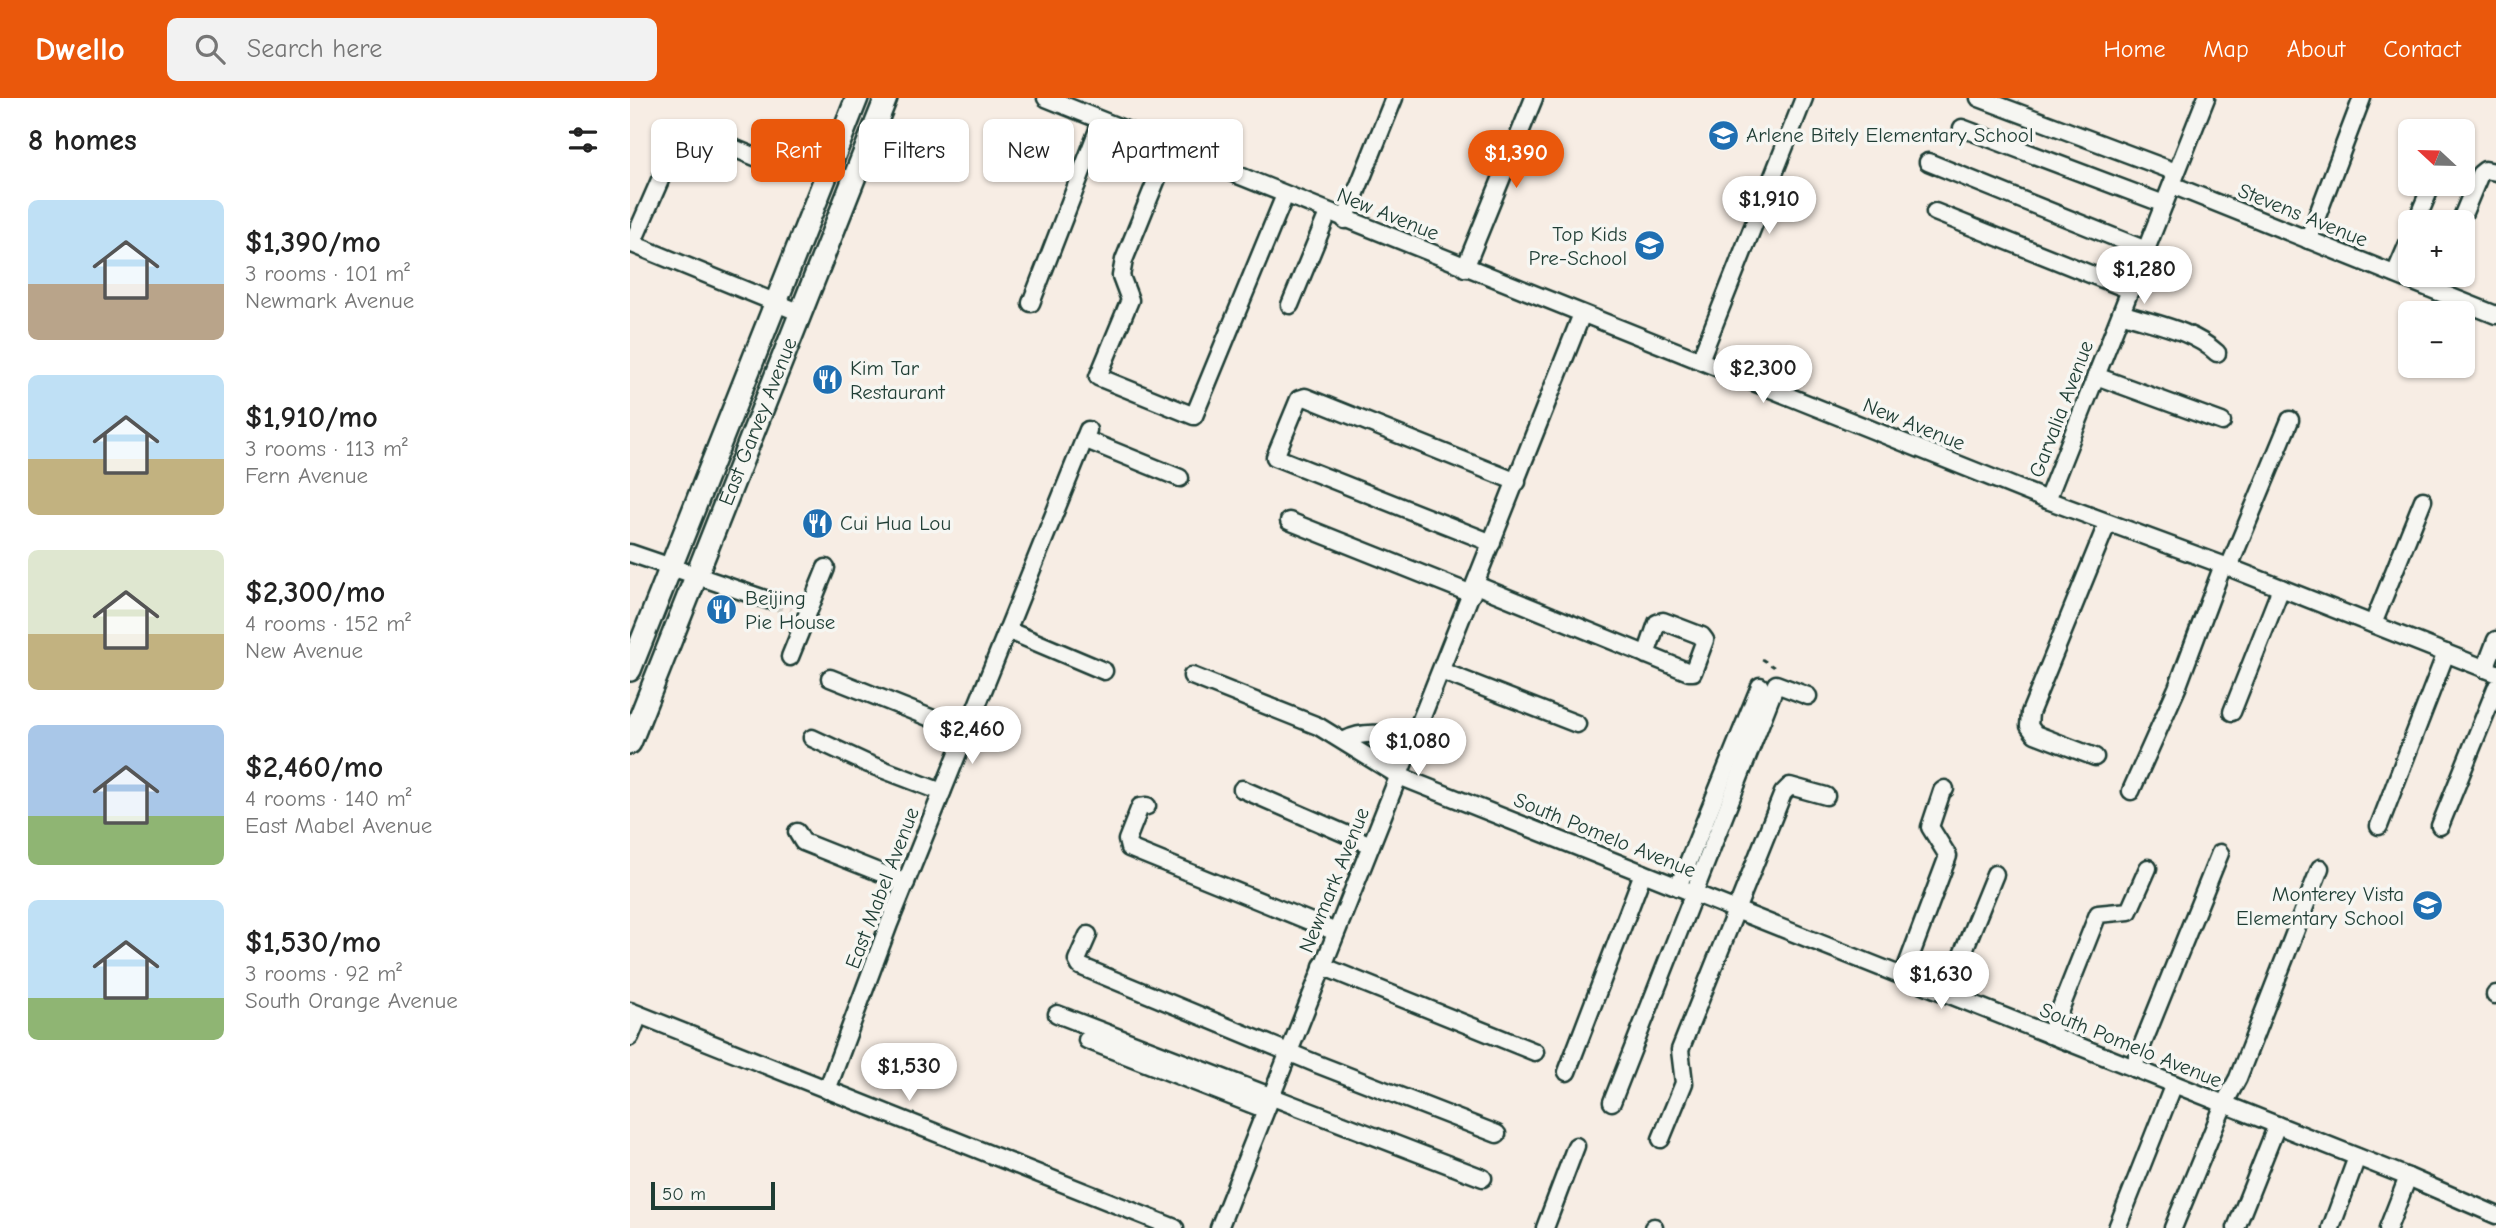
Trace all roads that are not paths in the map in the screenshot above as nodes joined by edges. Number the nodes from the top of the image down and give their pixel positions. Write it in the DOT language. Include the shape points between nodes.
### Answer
graph roads {
  1 [pos="857,98"];
  2 [pos="886,98"];
  3 [pos="1046,98"];
  4 [pos="1394,98"];
  5 [pos="1534,98"];
  6 [pos="1804,98"];
  7 [pos="1979,98"];
  8 [pos="2206,98"];
  9 [pos="2362,98"];
  10 [pos="2002,101"];
  11 [pos="1094,119"];
  12 [pos="1962,128"];
  13 [pos="751,155"];
  14 [pos="1088,156"];
  15 [pos="1928,162"];
  16 [pos="2496,172"];
  17 [pos="1243,178"];
  18 [pos="2174,178"];
  19 [pos="1156,182"];
  20 [pos="1285,195"];
  21 [pos="2164,204"];
  22 [pos="2465,210"];
  23 [pos="1935,212"];
  24 [pos="1328,213"];
  25 [pos="1345,220"];
  26 [pos="2308,240"];
  27 [pos="631,243"];
  28 [pos="2146,250"];
  29 [pos="2398,267"];
  30 [pos="1465,268"];
  31 [pos="2395,274"];
  32 [pos="2398,275"];
  33 [pos="2444,287"];
  34 [pos="2130,290"];
  35 [pos="777,303"];
  36 [pos="1031,303"];
  37 [pos="1290,305"];
  38 [pos="801,313"];
  39 [pos="2121,313"];
  40 [pos="1582,314"];
  41 [pos="2496,315"];
  42 [pos="2217,353"];
  43 [pos="1700,360"];
  44 [pos="2096,376"];
  45 [pos="2290,421"];
  46 [pos="2222,422"];
  47 [pos="1180,478"];
  48 [pos="1517,482"];
  49 [pos="2048,500"];
  50 [pos="2423,500"];
  51 [pos="1289,522"];
  52 [pos="2107,524"];
  53 [pos="1492,543"];
  54 [pos="630,553"];
  55 [pos="671,566"];
  56 [pos="2226,566"];
  57 [pos="826,568"];
  58 [pos="696,577"];
  59 [pos="2281,588"];
  60 [pos="1474,589"];
  61 [pos="768,600"];
  62 [pos="2373,624"];
  63 [pos="1007,630"];
  64 [pos="2496,640"];
  65 [pos="2446,653"];
  66 [pos="1646,655"];
  67 [pos="790,657"];
  68 [pos="630,670"];
  69 [pos="1104,671"];
  70 [pos="1441,671"];
  71 [pos="2490,671"];
  72 [pos="1192,676"];
  73 [pos="830,678"];
  74 [pos="1760,686"];
  75 [pos="2496,688"];
  76 [pos="1808,696"];
  77 [pos="2232,712"];
  78 [pos="1577,724"];
  79 [pos="966,732"];
  80 [pos="812,738"];
  81 [pos="1414,739"];
  82 [pos="1345,740"];
  83 [pos="630,743"];
  84 [pos="2095,757"];
  85 [pos="1399,776"];
  86 [pos="1242,789"];
  87 [pos="1945,789"];
  88 [pos="2131,791"];
  89 [pos="942,792"];
  90 [pos="1826,796"];
  91 [pos="1147,806"];
  92 [pos="2379,826"];
  93 [pos="2440,826"];
  94 [pos="797,832"];
  95 [pos="1371,845"];
  96 [pos="2220,853"];
  97 [pos="2148,868"];
  98 [pos="2320,868"];
  99 [pos="1643,873"];
  100 [pos="1994,874"];
  101 [pos="906,883"];
  102 [pos="1678,887"];
  103 [pos="1694,893"];
  104 [pos="1738,911"];
  105 [pos="1336,932"];
  106 [pos="1088,935"];
  107 [pos="1322,966"];
  108 [pos="1903,976"];
  109 [pos="1946,993"];
  110 [pos="634,1013"];
  111 [pos="1057,1014"];
  112 [pos="2050,1035"];
  113 [pos="630,1037"];
  114 [pos="1087,1040"];
  115 [pos="1288,1050"];
  116 [pos="1535,1052"];
  117 [pos="2133,1068"];
  118 [pos="1567,1072"];
  119 [pos="2174,1084"];
  120 [pos="827,1090"];
  121 [pos="1612,1102"];
  122 [pos="1267,1103"];
  123 [pos="2224,1104"];
  124 [pos="2277,1125"];
  125 [pos="1497,1134"];
  126 [pos="1661,1139"];
  127 [pos="1576,1146"];
  128 [pos="2357,1157"];
  129 [pos="2408,1177"];
  130 [pos="1482,1178"];
  131 [pos="2496,1215"];
  132 [pos="1175,1228"];
  133 [pos="1219,1228"];
  134 [pos="1545,1228"];
  135 [pos="2117,1228"];
  136 [pos="2173,1228"];
  137 [pos="2236,1228"];
  138 [pos="2331,1228"];
  139 [pos="2388,1228"];
  1 -- 35 [label="main road, East Garvey Avenue"];
  2 -- 38 [label="main road, East Garvey Avenue"];
  3 -- 11 [label="street, New Avenue"];
  4 -- 25 [label="street"];
  5 -- 30 [label="street"];
  6 -- 43 [label="street"];
  7 -- 10 [label="street, Stevens Avenue"];
  8 -- 18 [label="street, Garvalia Avenue"];
  9 -- 26 [label="street"];
  10 -- 18 [label="street, Stevens Avenue"];
  12 -- 21 [label="street"];
  13 -- 27 [label="street" via="687,129 681,132"];
  14 -- 36 [label="street"];
  15 -- 28 [label="street"];
  16 -- 22 [label="street" via="2480,174"];
  17 -- 20 [label="street, New Avenue"];
  18 -- 21 [label="street, Garvalia Avenue"];
  18 -- 26 [label="street, Stevens Avenue"];
  19 -- 20 [label="street" via="1124,260 1121,276 1130,300 1098,376 1194,416"];
  20 -- 24 [label="street, New Avenue"];
  21 -- 28 [label="street, Garvalia Avenue"];
  23 -- 34 [label="street"];
  24 -- 25 [label="street, New Avenue"];
  24 -- 37 [label="street"];
  25 -- 30 [label="street, New Avenue"];
  26 -- 31 [label="street, Stevens Avenue"];
  27 -- 35 [label="street"];
  28 -- 34 [label="street, Garvalia Avenue"];
  29 -- 31 [label="street"];
  30 -- 40 [label="street, New Avenue"];
  31 -- 32 [label="street, Stevens Avenue"];
  33 -- 41 [label="street, Stevens Avenue"];
  34 -- 39 [label="street, Garvalia Avenue"];
  35 -- 38 [label="street"];
  35 -- 55 [label="main road, East Garvey Avenue"];
  38 -- 58 [label="main road, East Garvey Avenue"];
  39 -- 42 [label="street" via="2201,340"];
  39 -- 44 [label="street, Garvalia Avenue"];
  40 -- 43 [label="street, New Avenue"];
  40 -- 48 [label="street, Newmark Avenue"];
  43 -- 49 [label="street, New Avenue"];
  44 -- 46 [label="street"];
  44 -- 49 [label="street, Garvalia Avenue"];
  45 -- 56 [label="street"];
  47 -- 63 [label="street, East Mabel Avenue" via="1086,435"];
  48 -- 53 [label="street, Newmark Avenue"];
  48 -- 53 [label="street" via="1305,397 1299,399 1275,457"];
  49 -- 52 [label="street, New Avenue"];
  50 -- 62 [label="street"];
  51 -- 60 [label="street"];
  52 -- 56 [label="street, New Avenue"];
  52 -- 84 [label="street" via="2029,713 2029,726 2035,734"];
  53 -- 60 [label="street, Newmark Avenue"];
  54 -- 55 [label="street"];
  55 -- 58 [label="street"];
  55 -- 68 [label="main road, East Garvey Avenue"];
  56 -- 59 [label="street, New Avenue"];
  56 -- 88 [label="street"];
  57 -- 67 [label="street" via="799,611"];
  58 -- 61 [label="street"];
  58 -- 83 [label="main road, East Garvey Avenue"];
  59 -- 62 [label="street, New Avenue"];
  59 -- 77 [label="street"];
  60 -- 66 [label="street"];
  60 -- 70 [label="street, Newmark Avenue"];
  62 -- 65 [label="street, New Avenue"];
  63 -- 69 [label="street"];
  63 -- 79 [label="street, East Mabel Avenue"];
  64 -- 71 [label="street"];
  65 -- 71 [label="street, New Avenue"];
  65 -- 92 [label="street"];
  70 -- 78 [label="street"];
  70 -- 81 [label="street, Newmark Avenue"];
  72 -- 82 [label="street, South Pomelo Avenue"];
  73 -- 79 [label="street"];
  74 -- 102 [label="street"];
  75 -- 93 [label="street"];
  76 -- 103 [label="street" via="1776,684"];
  79 -- 89 [label="street, East Mabel Avenue"];
  80 -- 89 [label="street"];
  81 -- 82 [label="street" via="1371,733"];
  81 -- 85 [label="street, Newmark Avenue"];
  82 -- 85 [label="street, South Pomelo Avenue"];
  85 -- 95 [label="street, Newmark Avenue"];
  85 -- 99 [label="street, South Pomelo Avenue"];
  86 -- 95 [label="street"];
  87 -- 108 [label="street" via="1930,827 1948,856"];
  89 -- 101 [label="street, East Mabel Avenue"];
  90 -- 104 [label="street" via="1787,786"];
  91 -- 105 [label="street" via="1140,807 1127,840 1129,848"];
  94 -- 101 [label="street" via="803,842"];
  95 -- 105 [label="street, Newmark Avenue"];
  96 -- 117 [label="street"];
  97 -- 112 [label="street" via="2129,911 2098,914"];
  98 -- 123 [label="street"];
  99 -- 102 [label="street, South Pomelo Avenue"];
  99 -- 118 [label="street"];
  100 -- 109 [label="street"];
  101 -- 120 [label="street, East Mabel Avenue"];
  102 -- 103 [label="street, South Pomelo Avenue"];
  103 -- 104 [label="street, South Pomelo Avenue"];
  103 -- 121 [label="street"];
  104 -- 108 [label="street, South Pomelo Avenue"];
  104 -- 126 [label="street" via="1680,1049 1684,1083"];
  105 -- 107 [label="street, Newmark Avenue"];
  106 -- 115 [label="street" via="1077,960 1080,966"];
  107 -- 115 [label="street, Newmark Avenue"];
  107 -- 116 [label="street"];
  108 -- 109 [label="street, South Pomelo Avenue"];
  109 -- 112 [label="street, South Pomelo Avenue"];
  110 -- 113 [label="street"];
  110 -- 120 [label="street"];
  111 -- 122 [label="street"];
  112 -- 117 [label="street, South Pomelo Avenue"];
  114 -- 122 [label="street"];
  115 -- 122 [label="street, Newmark Avenue"];
  115 -- 125 [label="street"];
  117 -- 119 [label="street, South Pomelo Avenue"];
  119 -- 123 [label="street, South Pomelo Avenue"];
  119 -- 135 [label="street"];
  120 -- 132 [label="street"];
  122 -- 130 [label="street"];
  122 -- 133 [label="street, Newmark Avenue"];
  123 -- 124 [label="street, South Pomelo Avenue"];
  123 -- 136 [label="street"];
  124 -- 128 [label="street, South Pomelo Avenue"];
  124 -- 137 [label="street"];
  127 -- 134 [label="street"];
  128 -- 129 [label="street, South Pomelo Avenue"];
  128 -- 138 [label="street"];
  129 -- 131 [label="street, South Pomelo Avenue"];
  129 -- 139 [label="street"];
}
